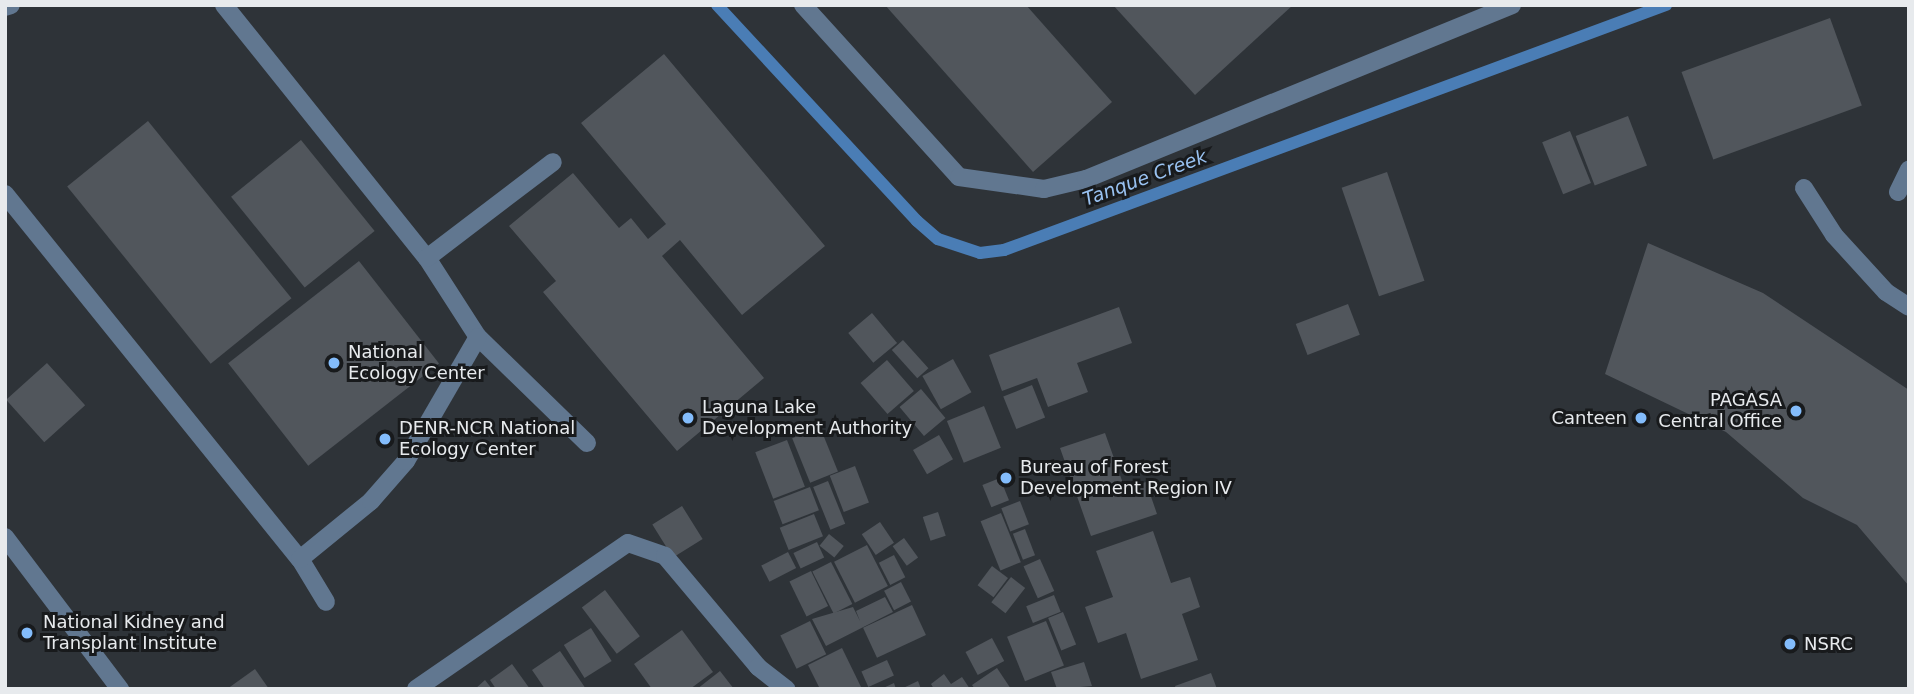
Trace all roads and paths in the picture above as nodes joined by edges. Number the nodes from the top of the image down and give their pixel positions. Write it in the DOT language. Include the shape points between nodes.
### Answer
graph roads {
  1 [pos="11,5"];
  2 [pos="223,5"];
  3 [pos="803,5"];
  4 [pos="1512,5"];
  5 [pos="5,7"];
  6 [pos="553,162"];
  7 [pos="1909,169"];
  8 [pos="1804,188"];
  9 [pos="1898,192"];
  10 [pos="5,194"];
  11 [pos="427,258"];
  12 [pos="1909,307"];
  13 [pos="478,337"];
  14 [pos="587,443"];
  15 [pos="5,537"];
  16 [pos="300,559"];
  17 [pos="326,601"];
  18 [pos="120,689"];
  19 [pos="416,689"];
  20 [pos="786,689"];
  1 -- 5 [label="lane"];
  2 -- 11 [label="lane"];
  3 -- 4 [label="lane" via="960,177 1044,189 1086,180"];
  6 -- 11 [label="lane"];
  7 -- 9 [label="lane"];
  8 -- 12 [label="lane" via="1834,235 1886,292"];
  10 -- 16 [label="lane"];
  11 -- 13 [label="lane"];
  13 -- 14 [label="lane"];
  13 -- 16 [label="lane" via="406,461 371,501"];
  15 -- 18 [label="lane"];
  16 -- 17 [label="lane"];
  19 -- 20 [label="lane" via="628,543 665,556 758,667"];
}
